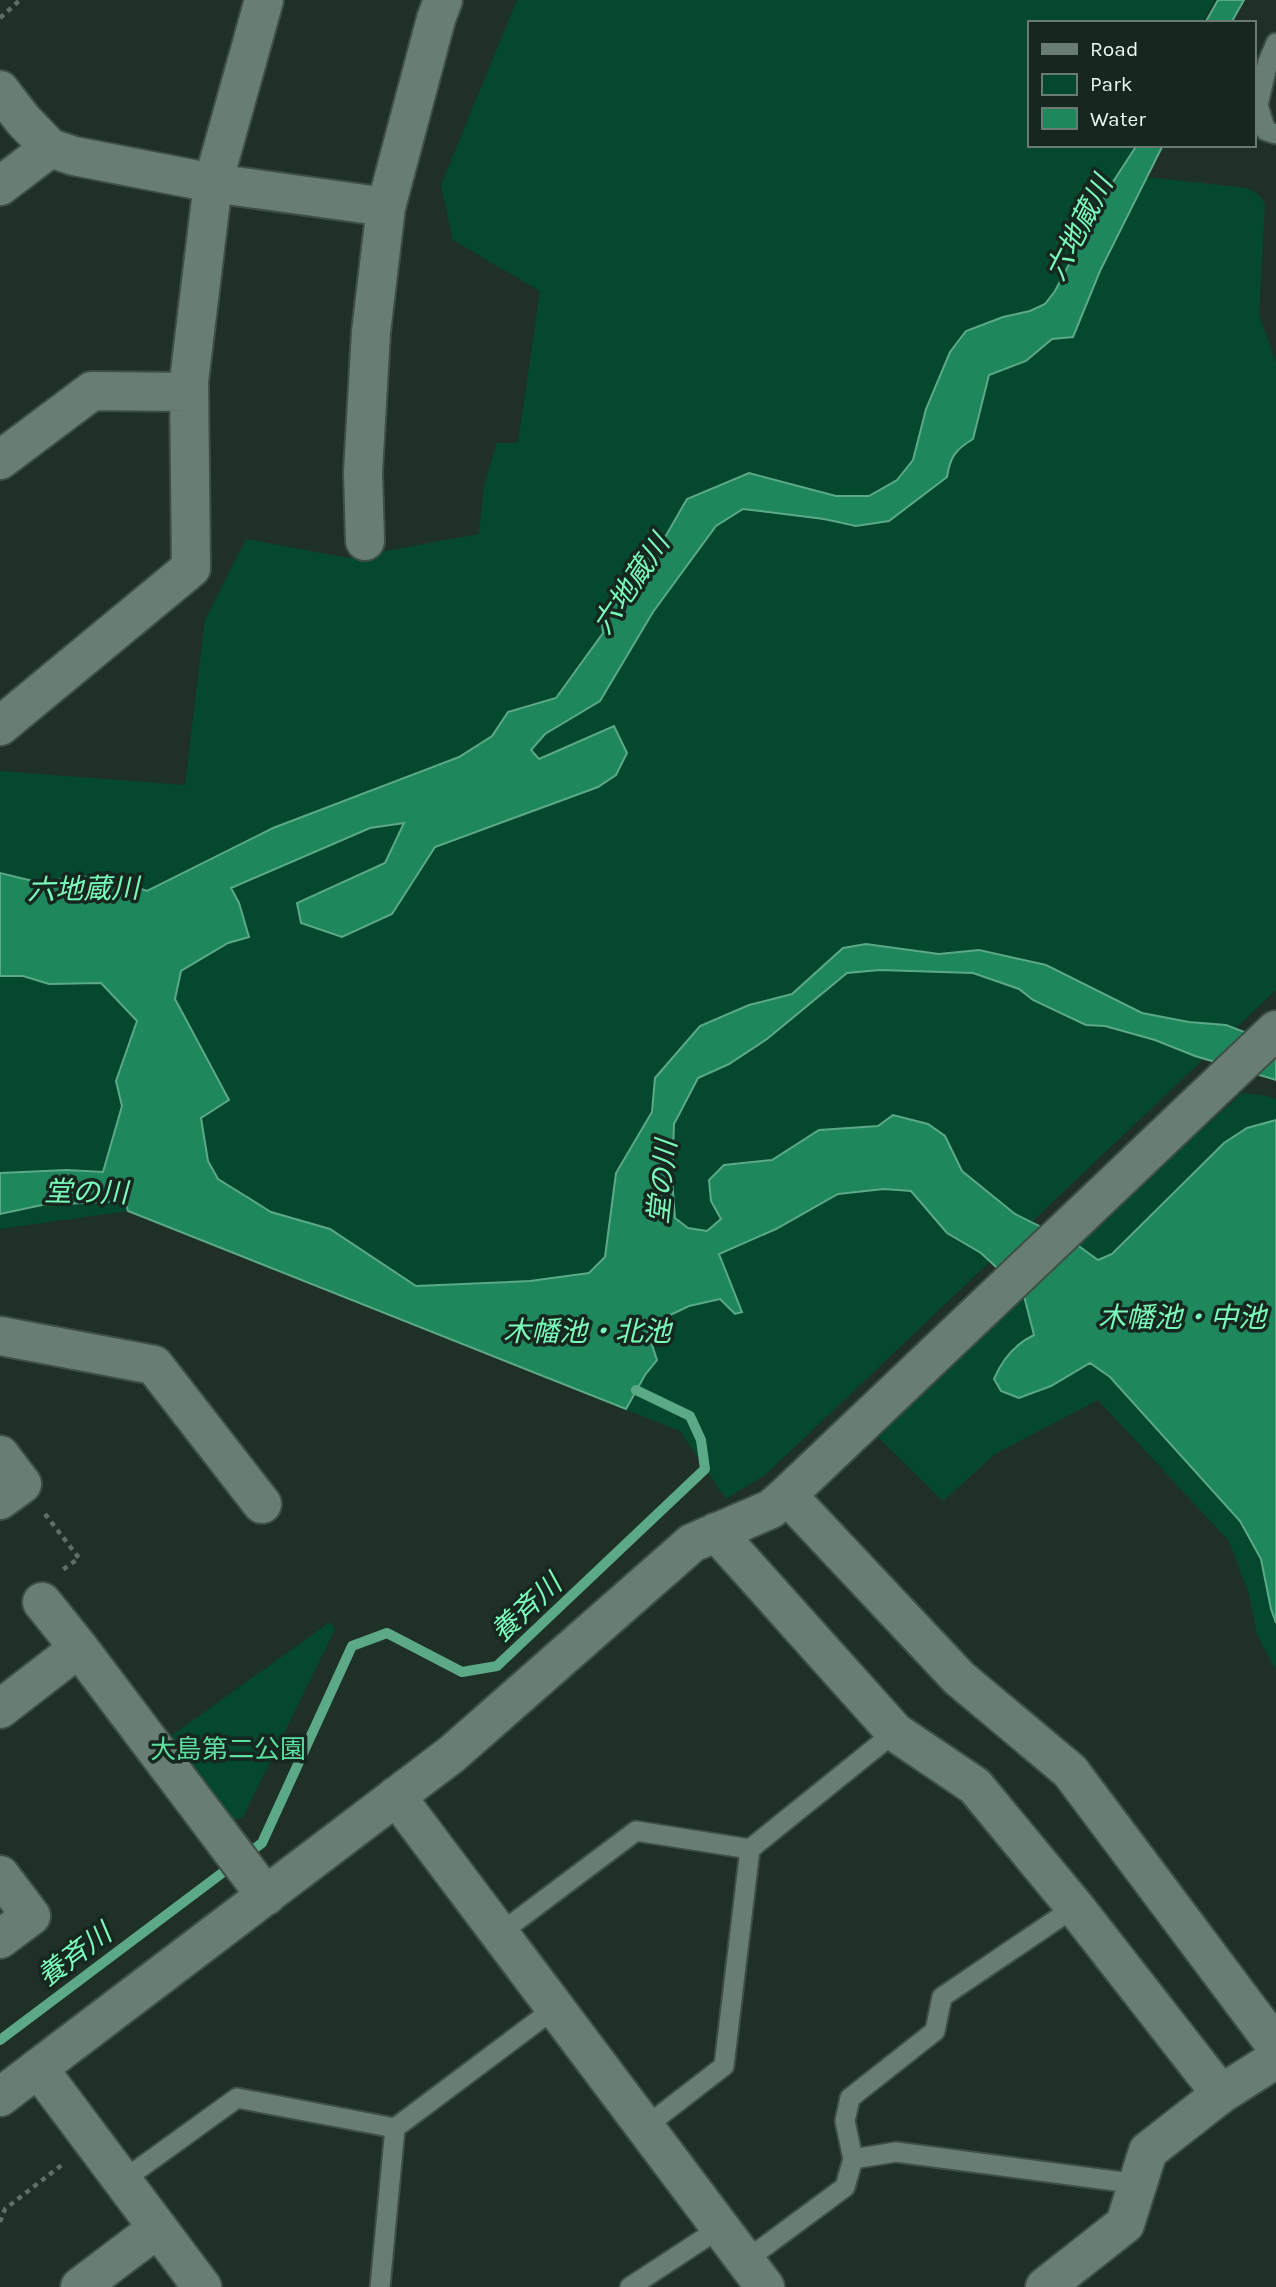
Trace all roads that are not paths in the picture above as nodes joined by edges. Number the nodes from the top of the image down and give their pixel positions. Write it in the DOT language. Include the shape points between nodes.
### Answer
graph roads {
  1 [pos="264,0"];
  2 [pos="443,0"];
  3 [pos="1276,43"];
  4 [pos="0,90"];
  5 [pos="1276,134"];
  6 [pos="50,148"];
  7 [pos="213,183"];
  8 [pos="0,186"];
  9 [pos="386,206"];
  10 [pos="189,392"];
  11 [pos="0,460"];
  12 [pos="365,541"];
  13 [pos="0,726"];
  14 [pos="1274,1032"];
  15 [pos="0,1336"];
  16 [pos="787,1495"];
  17 [pos="262,1504"];
  18 [pos="716,1532"];
  19 [pos="42,1602"];
  20 [pos="79,1648"];
  21 [pos="0,1709"];
  22 [pos="895,1732"];
  23 [pos="397,1796"];
  24 [pos="750,1849"];
  25 [pos="248,1872"];
  26 [pos="0,1875"];
  27 [pos="1075,1907"];
  28 [pos="499,1934"];
  29 [pos="0,1939"];
  30 [pos="555,2008"];
  31 [pos="1276,2046"];
  32 [pos="1276,2059"];
  33 [pos="38,2068"];
  34 [pos="1221,2094"];
  35 [pos="0,2097"];
  36 [pos="645,2127"];
  37 [pos="395,2128"];
  38 [pos="853,2159"];
  39 [pos="122,2181"];
  40 [pos="1138,2184"];
  41 [pos="158,2228"];
  42 [pos="720,2228"];
  43 [pos="755,2274"];
  44 [pos="80,2287"];
  45 [pos="202,2287"];
  46 [pos="380,2287"];
  47 [pos="629,2287"];
  48 [pos="1045,2287"];
  1 -- 7 [label="street"];
  2 -- 9 [label="street"];
  3 -- 5 [label="lane" via="1258,105 1266,131"];
  4 -- 6 [label="street"];
  6 -- 7 [label="street"];
  6 -- 8 [label="street"];
  7 -- 9 [label="street"];
  7 -- 10 [label="street"];
  9 -- 12 [label="street" via="371,332 363,472"];
  10 -- 11 [label="street" via="92,391"];
  10 -- 13 [label="street" via="191,568"];
  14 -- 16 [label="street"];
  15 -- 17 [label="street" via="154,1365"];
  16 -- 18 [label="street" via="771,1509"];
  16 -- 31 [label="street" via="959,1678 1070,1771"];
  18 -- 22 [label="street"];
  18 -- 23 [label="street" via="692,1543 452,1754"];
  19 -- 20 [label="street"];
  20 -- 21 [label="street"];
  20 -- 25 [label="street"];
  22 -- 24 [label="lane"];
  22 -- 27 [label="street" via="975,1786"];
  23 -- 25 [label="street"];
  23 -- 28 [label="street"];
  24 -- 28 [label="lane" via="636,1831"];
  24 -- 36 [label="lane" via="724,2066"];
  25 -- 33 [label="street"];
  26 -- 29 [label="street" via="31,1916"];
  27 -- 34 [label="street"];
  27 -- 38 [label="lane" via="943,1997 935,2031 850,2098 845,2122"];
  28 -- 30 [label="street"];
  30 -- 36 [label="street"];
  30 -- 37 [label="lane"];
  32 -- 34 [label="street"];
  33 -- 35 [label="street"];
  33 -- 39 [label="street"];
  34 -- 40 [label="street" via="1148,2151"];
  36 -- 42 [label="street"];
  37 -- 39 [label="lane" via="237,2098"];
  37 -- 46 [label="lane"];
  38 -- 40 [label="lane" via="896,2152"];
  38 -- 43 [label="lane" via="845,2187"];
  39 -- 41 [label="street"];
  40 -- 48 [label="street" via="1125,2224"];
  41 -- 44 [label="street"];
  41 -- 45 [label="street"];
  42 -- 43 [label="street"];
  42 -- 47 [label="lane"];
}
